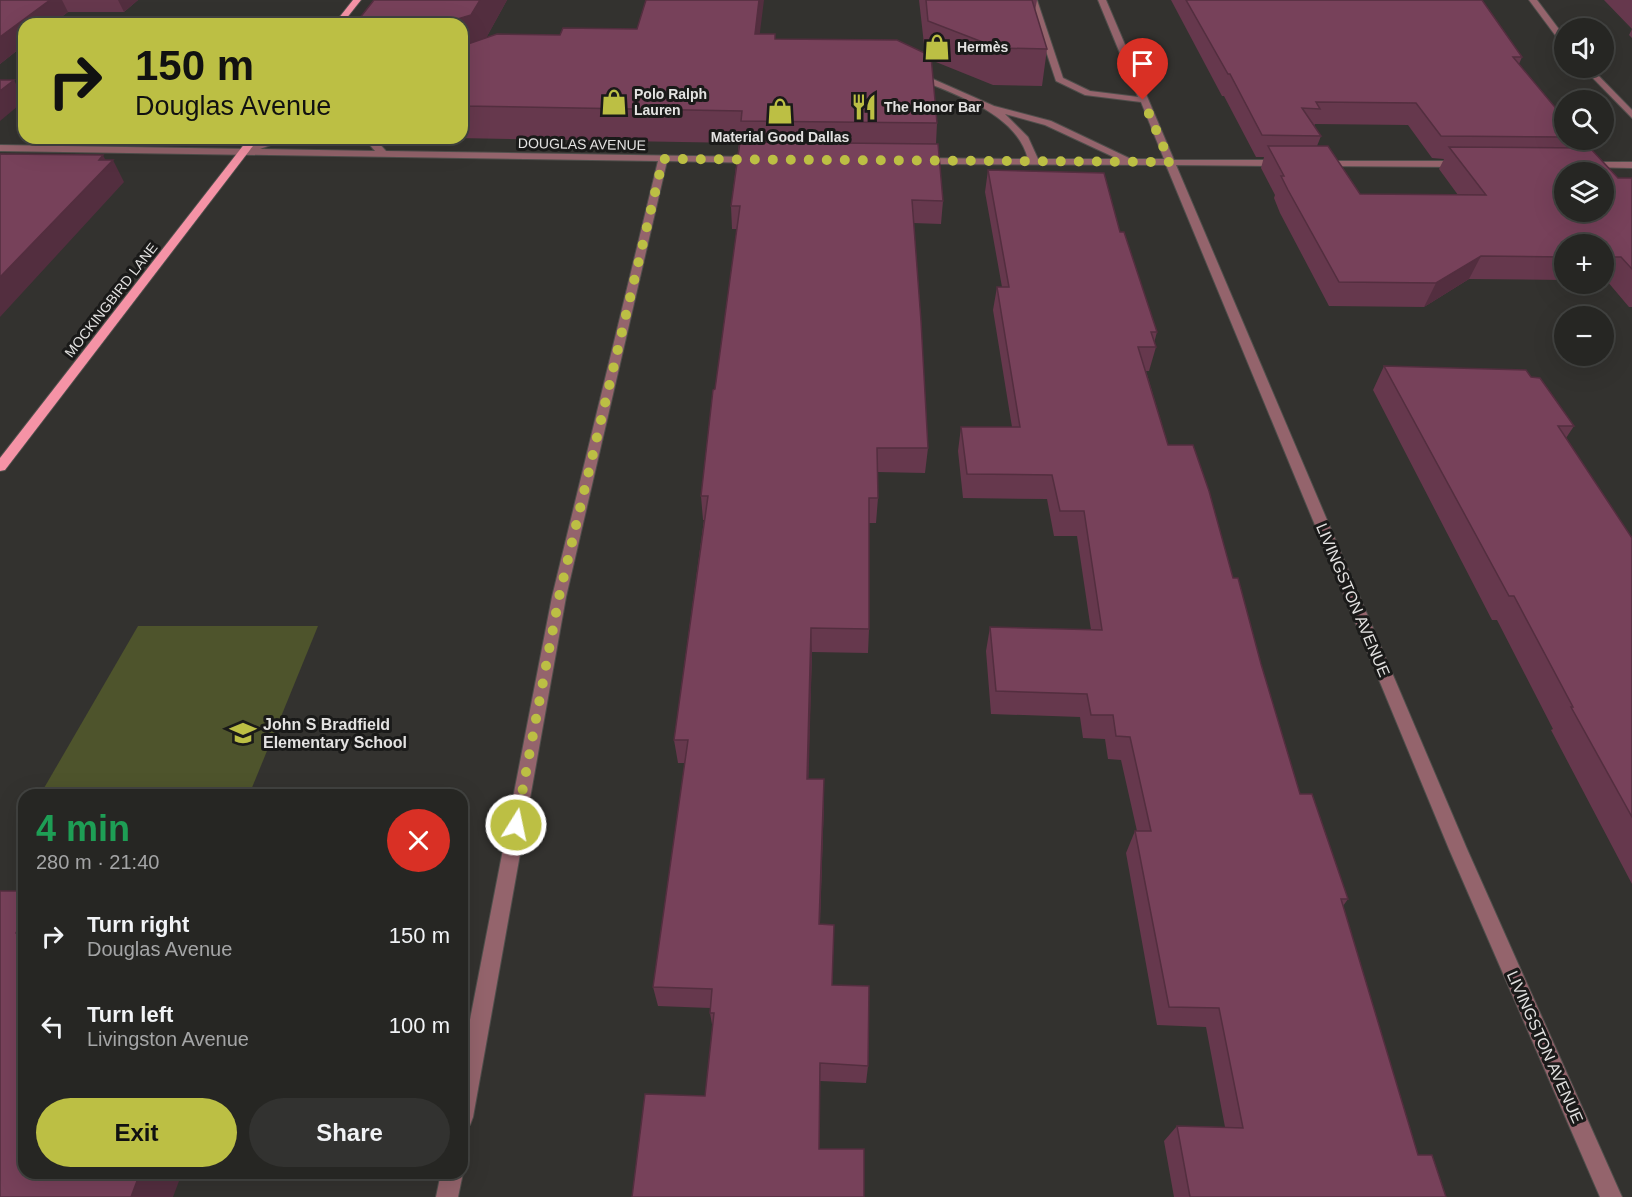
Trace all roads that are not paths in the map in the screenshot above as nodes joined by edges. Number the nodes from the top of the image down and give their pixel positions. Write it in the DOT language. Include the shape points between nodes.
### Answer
graph roads {
  1 [pos="357,0"];
  2 [pos="1033,0"];
  3 [pos="1102,0"];
  4 [pos="1533,0"];
  5 [pos="343,18"];
  6 [pos="1554,28"];
  7 [pos="909,71"];
  8 [pos="1597,78"];
  9 [pos="1143,100"];
  10 [pos="992,108"];
  11 [pos="1632,115"];
  12 [pos="49,144"];
  13 [pos="250,144"];
  14 [pos="255,144"];
  15 [pos="266,144"];
  16 [pos="374,144"];
  17 [pos="0,148"];
  18 [pos="44,149"];
  19 [pos="246,151"];
  20 [pos="384,155"];
  21 [pos="663,159"];
  22 [pos="771,160"];
  23 [pos="914,161"];
  24 [pos="1034,162"];
  25 [pos="1131,162"];
  26 [pos="1170,162"];
  27 [pos="1289,163"];
  28 [pos="1313,164"];
  29 [pos="1467,164"];
  30 [pos="1614,165"];
  31 [pos="1632,165"];
  32 [pos="0,467"];
  33 [pos="468,1085"];
  34 [pos="451,1179"];
  35 [pos="447,1197"];
  36 [pos="1611,1197"];
  1 -- 5 [label="main road"];
  2 -- 9 [label="street" via="1059,79 1086,93"];
  3 -- 9 [label="street, LIVINGSTON AVENUE"];
  4 -- 6 [label="street"];
  7 -- 10 [label="street"];
  8 -- 11 [label="street"];
  9 -- 26 [label="street, LIVINGSTON AVENUE"];
  10 -- 24 [label="street" via="1031,145"];
  10 -- 25 [label="street" via="1048,123"];
  12 -- 18 [label="street"];
  13 -- 19 [label="main road, MOCKINGBIRD LANE"];
  14 -- 19 [label="main road, MOCKINGBIRD LANE"];
  15 -- 19 [label="street"];
  16 -- 20 [label="street"];
  17 -- 18 [label="street, DOUGLAS AVENUE"];
  18 -- 19 [label="street, DOUGLAS AVENUE"];
  19 -- 20 [label="street, DOUGLAS AVENUE"];
  19 -- 32 [label="main road, MOCKINGBIRD LANE"];
  20 -- 21 [label="street, DOUGLAS AVENUE"];
  21 -- 22 [label="street, DOUGLAS AVENUE"];
  21 -- 33 [label="street" via="559,597"];
  23 -- 24 [label="street"];
  24 -- 25 [label="street"];
  25 -- 26 [label="street"];
  26 -- 27 [label="street"];
  26 -- 36 [label="street, LIVINGSTON AVENUE" via="1458,849"];
  28 -- 29 [label="street"];
  30 -- 31 [label="street"];
  34 -- 35 [label="street"];
}
